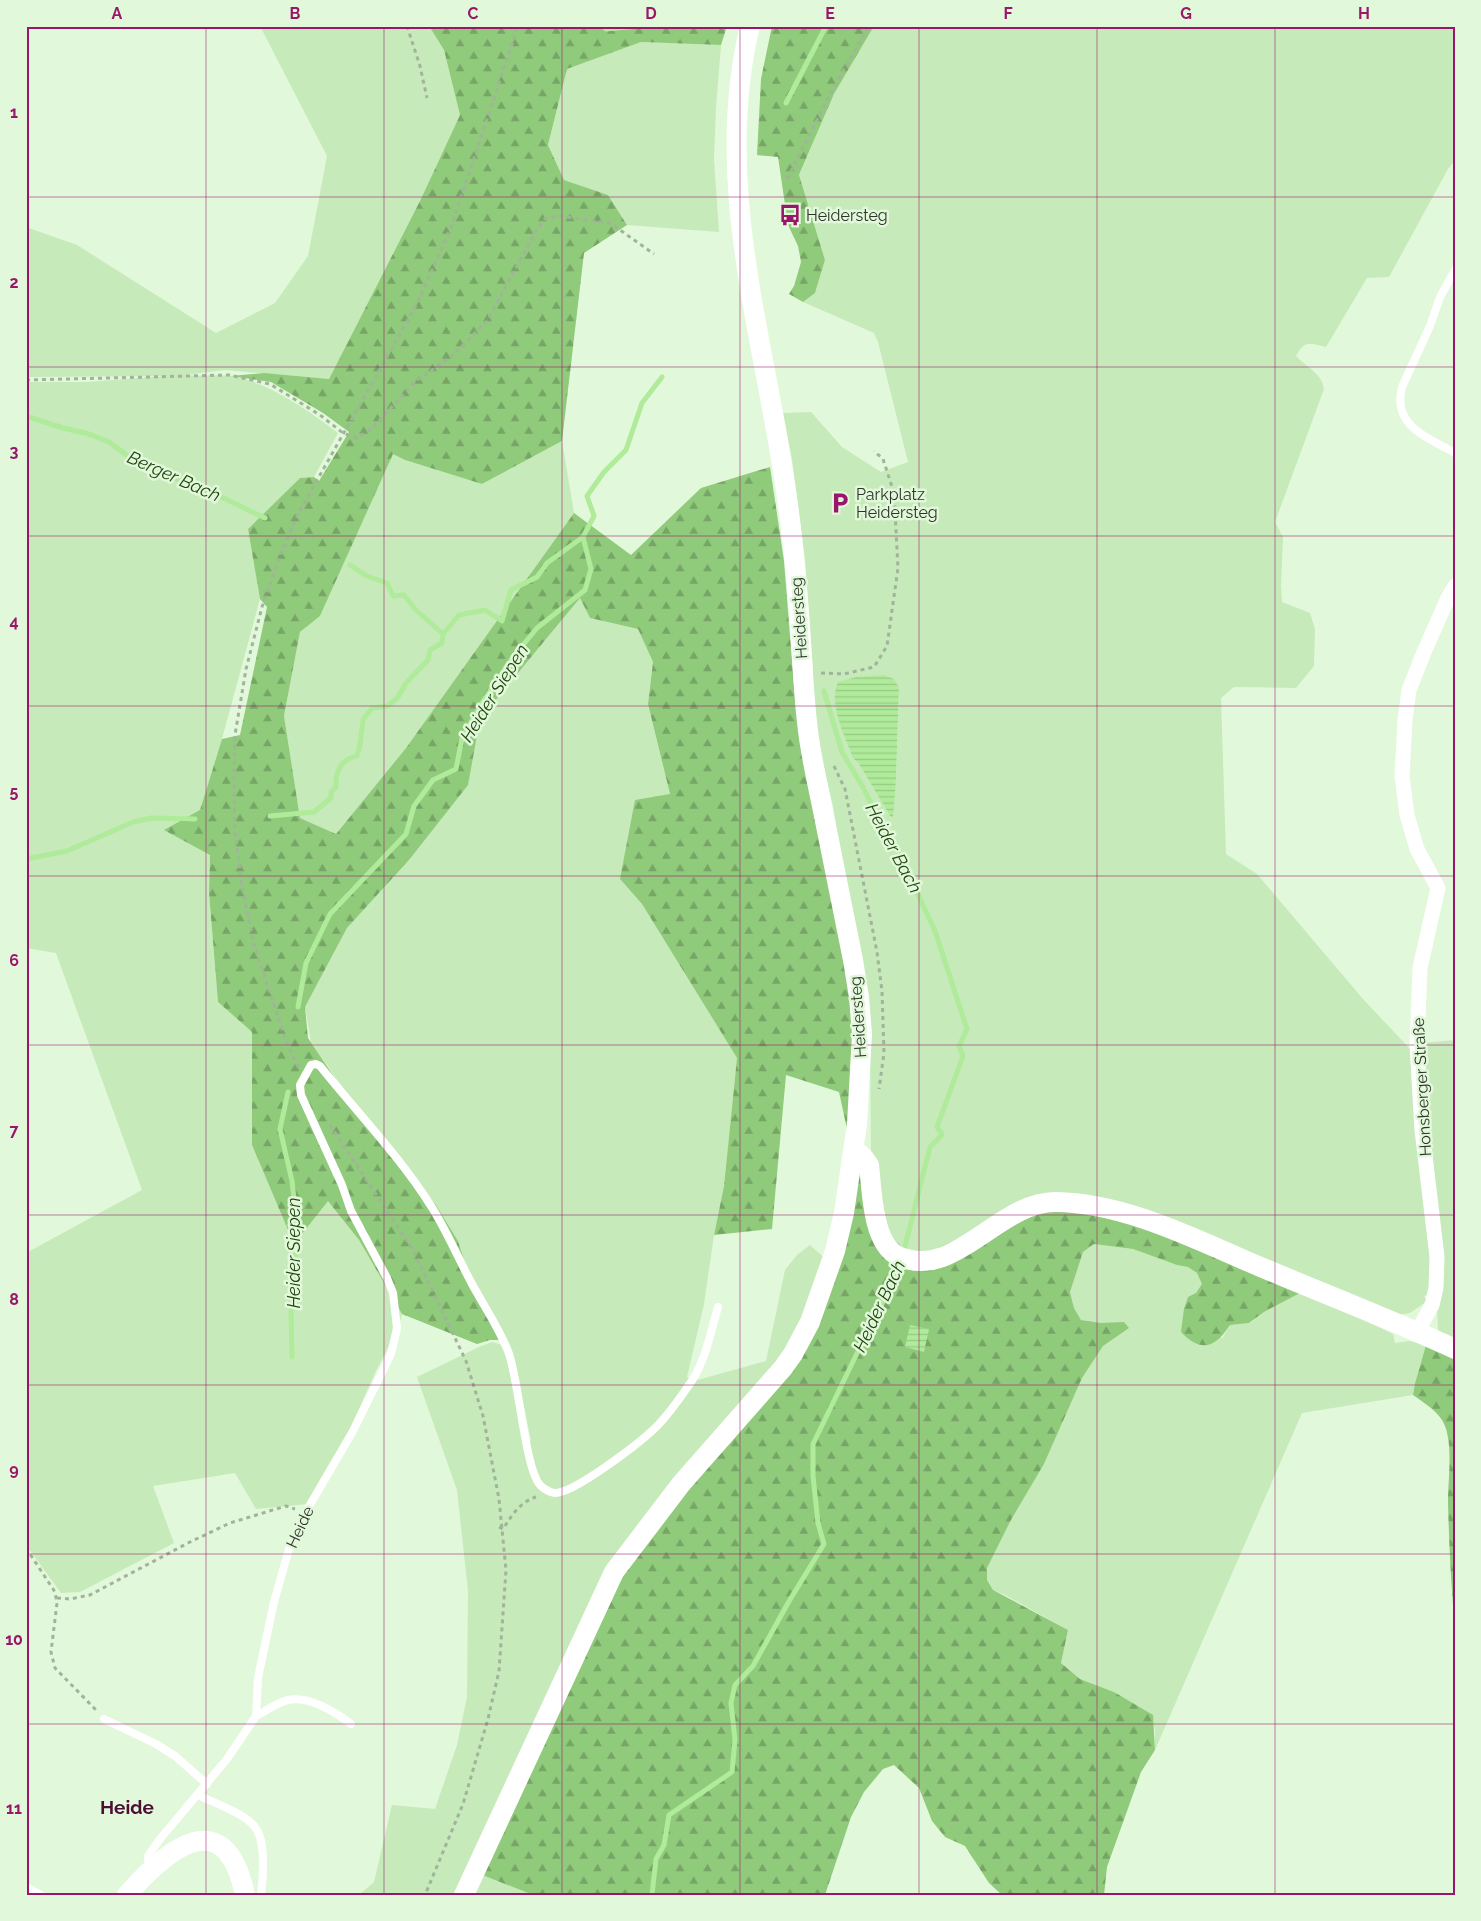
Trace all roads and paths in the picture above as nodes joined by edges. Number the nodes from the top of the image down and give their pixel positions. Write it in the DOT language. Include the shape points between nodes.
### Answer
graph roads {
  1 [pos="406,26"];
  2 [pos="518,26"];
  3 [pos="750,26"];
  4 [pos="869,26"];
  5 [pos="427,98"];
  6 [pos="787,179"];
  7 [pos="654,254"];
  8 [pos="1455,270"];
  9 [pos="26,380"];
  10 [pos="343,434"];
  11 [pos="874,451"];
  12 [pos="1455,453"];
  13 [pos="1455,586"];
  14 [pos="802,672"];
  15 [pos="303,1080"];
  16 [pos="326,1118"];
  17 [pos="854,1149"];
  18 [pos="718,1307"];
  19 [pos="1417,1332"];
  20 [pos="1455,1349"];
  21 [pos="554,1493"];
  22 [pos="304,1515"];
  23 [pos="501,1528"];
  24 [pos="26,1548"];
  25 [pos="56,1598"];
  26 [pos="256,1716"];
  27 [pos="104,1719"];
  28 [pos="351,1724"];
  29 [pos="207,1784"];
  30 [pos="198,1795"];
  31 [pos="149,1871"];
  32 [pos="26,1887"];
  33 [pos="41,1895"];
  34 [pos="127,1895"];
  35 [pos="245,1895"];
  36 [pos="261,1895"];
  37 [pos="425,1895"];
  38 [pos="464,1895"];
  1 -- 5 [label="path"];
  2 -- 10 [label="path" via="451,228 418,302"];
  3 -- 14 [label="main road, Heidersteg" via="737,107 737,192 742,241 786,491"];
  4 -- 6 [label="path"];
  7 -- 10 [label="path" via="610,223 558,216 545,219 487,321 452,356 416,381 372,428 357,438"];
  8 -- 12 [label="lane" via="1402,387 1400,406 1411,427"];
  9 -- 10 [label="path" via="229,375 270,384 320,415"];
  10 -- 15 [label="path" via="299,512 279,558 246,669 235,735 235,831 242,887 254,944 285,1038"];
  11 -- 14 [label="path" via="883,459 894,493 898,568 887,646 874,667 844,674"];
  13 -- 19 [label="street, Honsberger Straße" via="1409,690 1404,729 1402,776 1407,815 1417,849 1438,888 1420,968 1416,1045 1437,1258 1436,1288 1432,1305"];
  14 -- 17 [label="main road, Heidersteg" via="807,724 859,997 862,1034"];
  15 -- 21 [label="lane" via="312,1065 320,1066 431,1206 509,1352 535,1479"];
  15 -- 22 [label="lane, Heide" via="301,1095 351,1211 393,1293 397,1328 391,1354 353,1431"];
  16 -- 23 [label="path" via="413,1250 466,1361 485,1424 497,1482"];
  17 -- 19 [label="main road" via="869,1166 880,1235 886,1245 903,1257 933,1260 948,1256 1012,1214 1036,1204 1057,1202 1098,1207 1155,1222"];
  17 -- 38 [label="main road, Heidersteg" via="835,1251 810,1322 772,1381 671,1497 614,1572"];
  18 -- 21 [label="lane" via="699,1368 658,1425 581,1484"];
  19 -- 20 [label="main road"];
  21 -- 23 [label="path" via="530,1499 514,1511"];
  22 -- 25 [label="path" via="286,1506 257,1513 188,1542 90,1596"];
  22 -- 26 [label="lane, Heide" via="289,1549 274,1602 258,1678"];
  23 -- 37 [label="path" via="506,1570 498,1672 463,1804"];
  24 -- 25 [label="path"];
  25 -- 27 [label="path" via="51,1652 56,1668"];
  26 -- 28 [label="lane" via="289,1700 305,1701 321,1705"];
  26 -- 29 [label="lane"];
  27 -- 29 [label="lane" via="156,1744"];
  29 -- 30 [label="lane"];
  30 -- 31 [label="lane" via="148,1856"];
  30 -- 36 [label="lane" via="241,1816 255,1827 262,1841"];
  31 -- 34 [label="main road"];
  31 -- 35 [label="main road" via="179,1847 196,1841 211,1842 225,1849 235,1862"];
  32 -- 33 [label="lane"];
}
